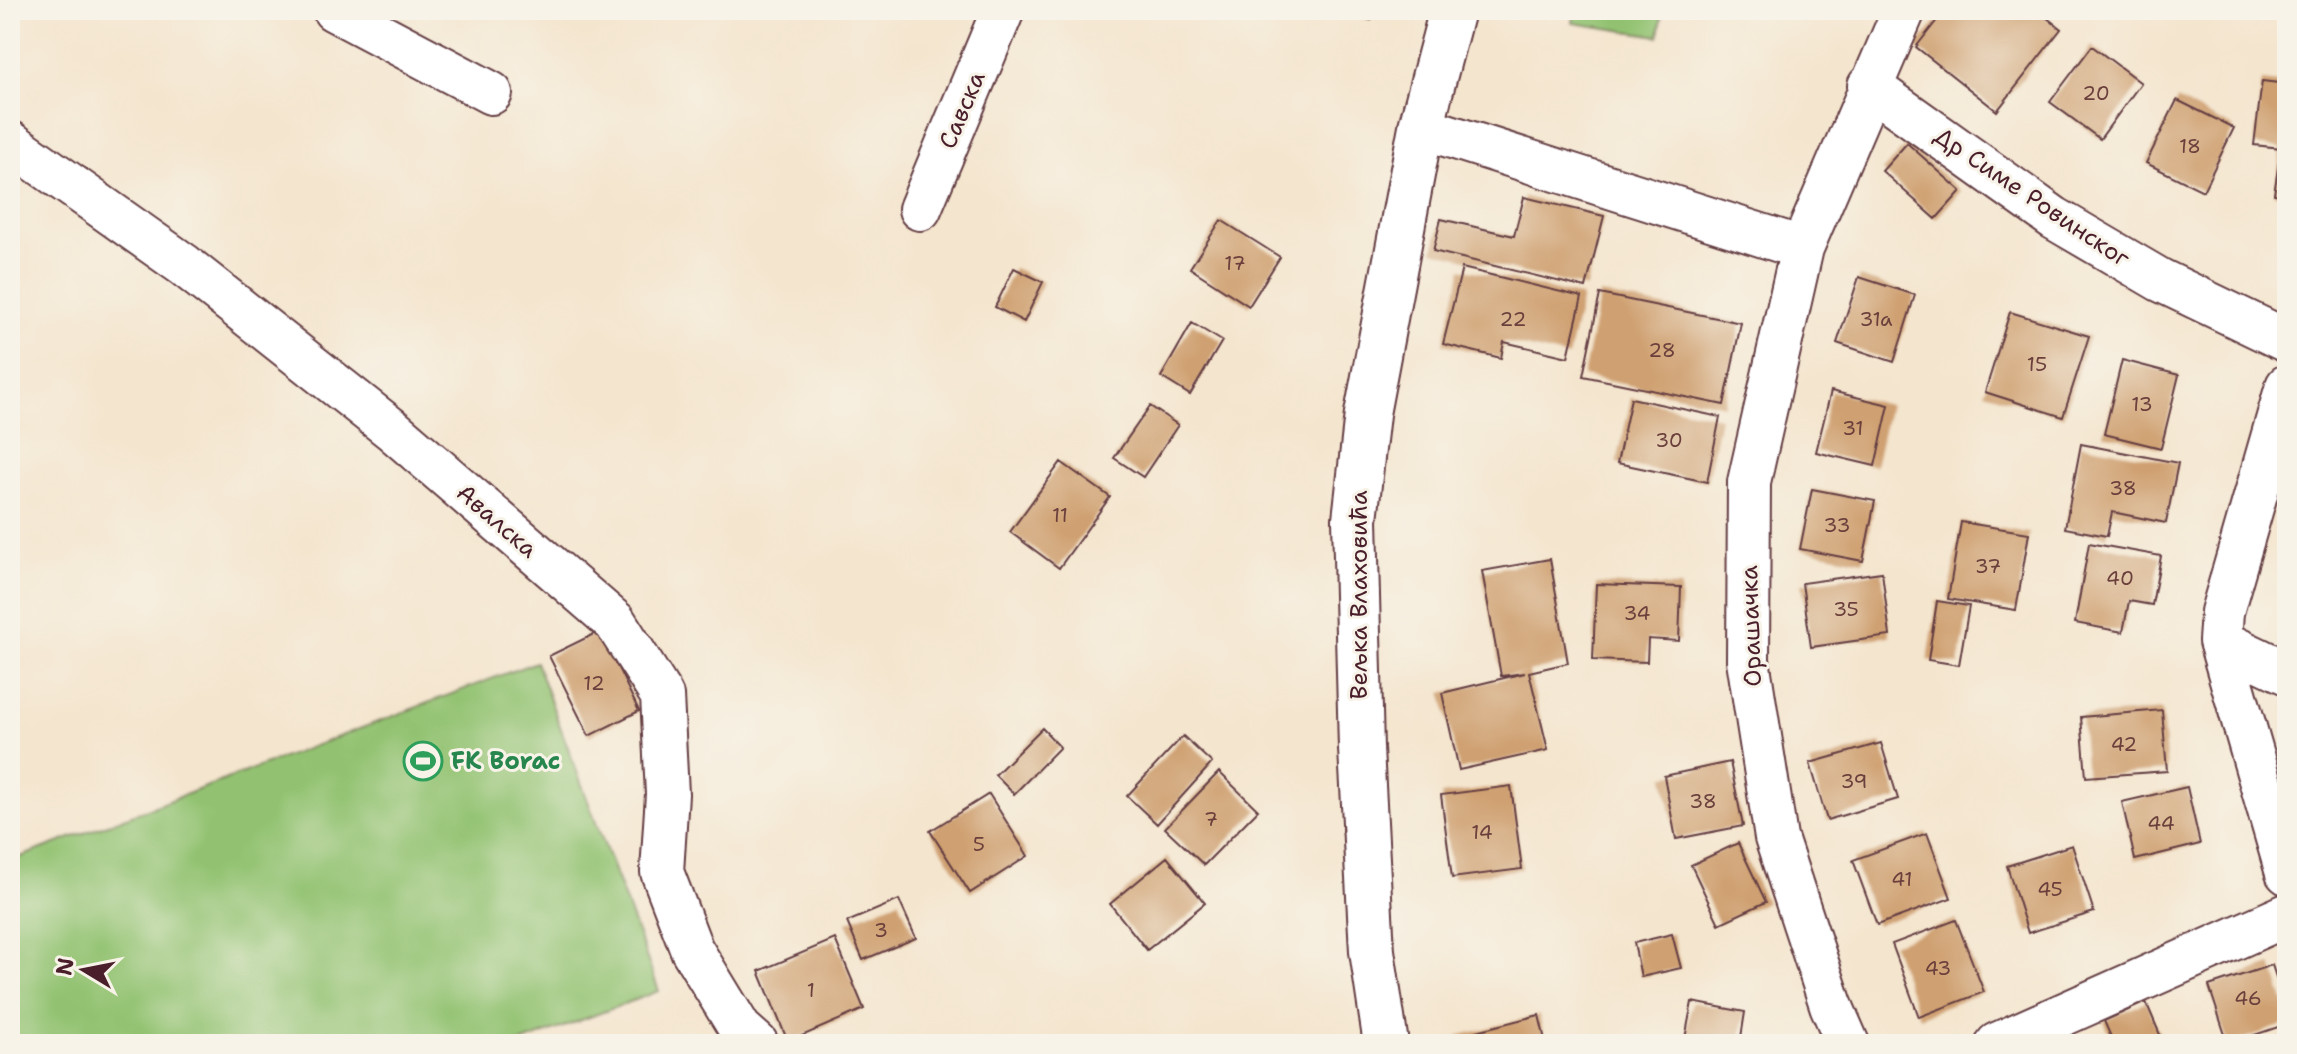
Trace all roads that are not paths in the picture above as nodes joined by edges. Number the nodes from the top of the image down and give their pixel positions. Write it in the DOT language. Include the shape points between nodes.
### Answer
graph roads {
  1 [pos="334,10"];
  2 [pos="1003,10"];
  3 [pos="1452,10"];
  4 [pos="1904,10"];
  5 [pos="1869,86"];
  6 [pos="491,93"];
  7 [pos="1421,127"];
  8 [pos="10,142"];
  9 [pos="920,209"];
  10 [pos="1802,248"];
  11 [pos="2287,341"];
  12 [pos="2287,386"];
  13 [pos="2220,641"];
  14 [pos="2287,673"];
  15 [pos="2287,873"];
  16 [pos="2287,915"];
  17 [pos="757,1044"];
  18 [pos="1386,1044"];
  19 [pos="1848,1044"];
  20 [pos="1997,1044"];
  1 -- 6 [label="street"];
  2 -- 9 [label="street, Савска"];
  3 -- 7 [label="street, Вељка Влаховића"];
  4 -- 5 [label="street"];
  5 -- 10 [label="street, Орашачка"];
  5 -- 11 [label="street, Др Симе Ровинског" via="2054,218 2160,280"];
  7 -- 10 [label="street"];
  7 -- 18 [label="street, Вељка Влаховића" via="1367,414 1355,519 1371,936"];
  8 -- 17 [label="street, Авалска" via="184,265 381,422 615,622 662,696 667,794 662,872 692,950 740,1029"];
  10 -- 19 [label="street, Орашачка" via="1749,482 1748,660 1776,838"];
  12 -- 13 [label="street" via="2222,612"];
  13 -- 14 [label="street"];
  13 -- 15 [label="street"];
  16 -- 20 [label="street"];
}
